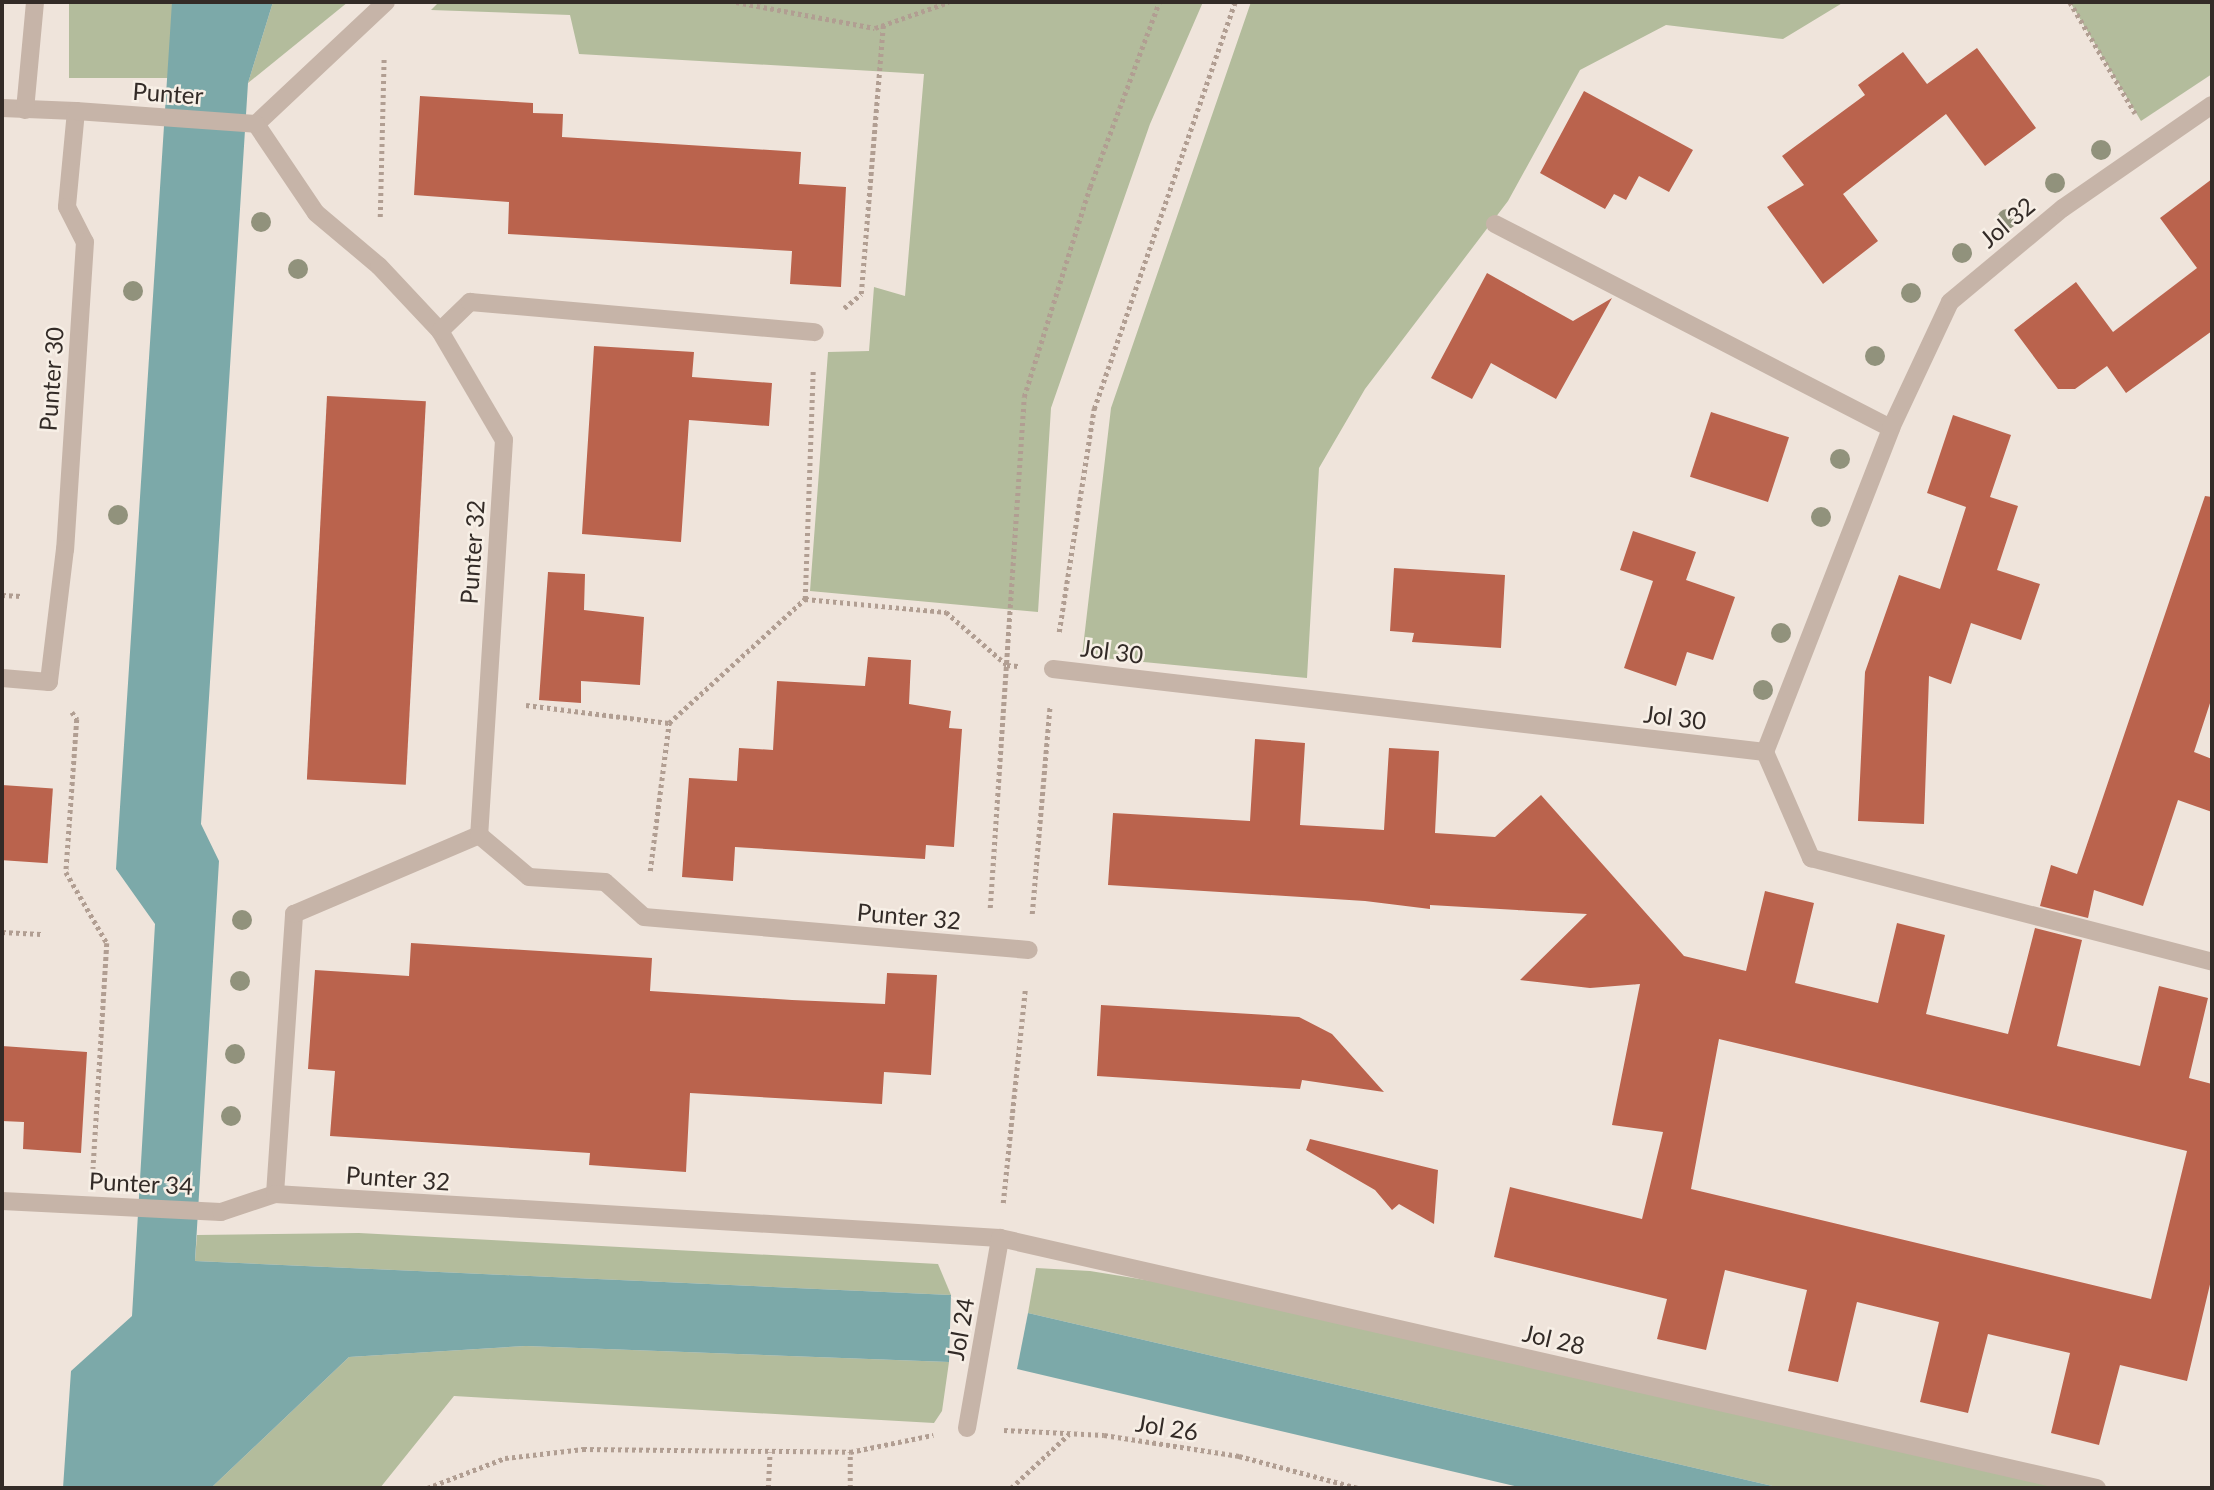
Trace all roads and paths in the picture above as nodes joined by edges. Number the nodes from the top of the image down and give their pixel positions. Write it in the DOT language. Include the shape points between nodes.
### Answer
graph roads {
  1 [pos="35,2"];
  2 [pos="386,2"];
  3 [pos="736,2"];
  4 [pos="949,2"];
  5 [pos="1159,2"];
  6 [pos="1235,2"];
  7 [pos="2070,2"];
  8 [pos="883,25"];
  9 [pos="2212,105"];
  10 [pos="2,108"];
  11 [pos="25,110"];
  12 [pos="76,111"];
  13 [pos="256,124"];
  14 [pos="2153,144"];
  15 [pos="1495,224"];
  16 [pos="379,266"];
  17 [pos="440,331"];
  18 [pos="815,332"];
  19 [pos="1891,428"];
  20 [pos="805,599"];
  21 [pos="1007,664"];
  22 [pos="1053,668"];
  23 [pos="2,678"];
  24 [pos="49,682"];
  25 [pos="487,701"];
  26 [pos="669,723"];
  27 [pos="1765,752"];
  28 [pos="479,835"];
  29 [pos="644,917"];
  30 [pos="2,932"];
  31 [pos="41,934"];
  32 [pos="988,948"];
  33 [pos="1029,950"];
  34 [pos="2212,962"];
  35 [pos="275,1194"];
  36 [pos="2,1201"];
  37 [pos="91,1205"];
  38 [pos="1000,1238"];
  39 [pos="967,1428"];
  40 [pos="1070,1433"];
  41 [pos="770,1452"];
  42 [pos="850,1452"];
  43 [pos="427,1488"];
  44 [pos="768,1488"];
  45 [pos="850,1488"];
  46 [pos="1011,1488"];
  47 [pos="1357,1488"];
  48 [pos="2097,1488"];
  1 -- 11 [label="street"];
  2 -- 13 [label="street"];
  2 -- 16 [label="path"];
  3 -- 8 [label="path" via="875,28"];
  4 -- 8 [label="path"];
  5 -- 21 [label="path" via="1090,187 1024,397"];
  6 -- 22 [label="path" via="1094,409"];
  7 -- 14 [label="path"];
  8 -- 18 [label="path" via="861,294"];
  9 -- 14 [label="street, Jol 32"];
  10 -- 11 [label="street"];
  11 -- 12 [label="street"];
  12 -- 13 [label="street, Punter"];
  12 -- 24 [label="street, Punter 30" via="67,207 85,242 65,550"];
  13 -- 16 [label="street, Punter 32" via="316,213"];
  14 -- 19 [label="street, Jol 32" via="2063,208 1950,302"];
  15 -- 19 [label="street"];
  16 -- 17 [label="street, Punter 32"];
  17 -- 18 [label="street" via="470,302"];
  17 -- 25 [label="street, Punter 32" via="504,440"];
  18 -- 20 [label="path"];
  19 -- 27 [label="street, Jol 32"];
  20 -- 21 [label="path" via="946,612"];
  20 -- 26 [label="path"];
  21 -- 22 [label="path"];
  21 -- 32 [label="path"];
  22 -- 27 [label="street, Jol 30"];
  22 -- 33 [label="path"];
  23 -- 24 [label="street"];
  24 -- 37 [label="path" via="77,719 66,872 107,943"];
  25 -- 26 [label="path"];
  25 -- 28 [label="street, Punter 32"];
  26 -- 29 [label="path"];
  27 -- 34 [label="street" via="1811,858"];
  28 -- 29 [label="street" via="529,877 606,882"];
  28 -- 35 [label="street" via="294,914"];
  29 -- 32 [label="street, Punter 32"];
  30 -- 31 [label="path"];
  32 -- 33 [label="street, Punter 32"];
  33 -- 38 [label="path"];
  35 -- 37 [label="street, Punter 34" via="221,1212"];
  35 -- 38 [label="street, Punter 32"];
  36 -- 37 [label="street, Punter 34"];
  38 -- 39 [label="street, Jol 24"];
  38 -- 48 [label="street, Jol 28"];
  39 -- 40 [label="path, Jol 26"];
  39 -- 42 [label="path, Jol 26"];
  40 -- 46 [label="path"];
  40 -- 47 [label="path, Jol 26" via="1239,1456"];
  41 -- 42 [label="path, Jol 26"];
  41 -- 43 [label="path, Jol 26" via="583,1449 505,1458"];
  41 -- 44 [label="path"];
  42 -- 45 [label="path"];
}
